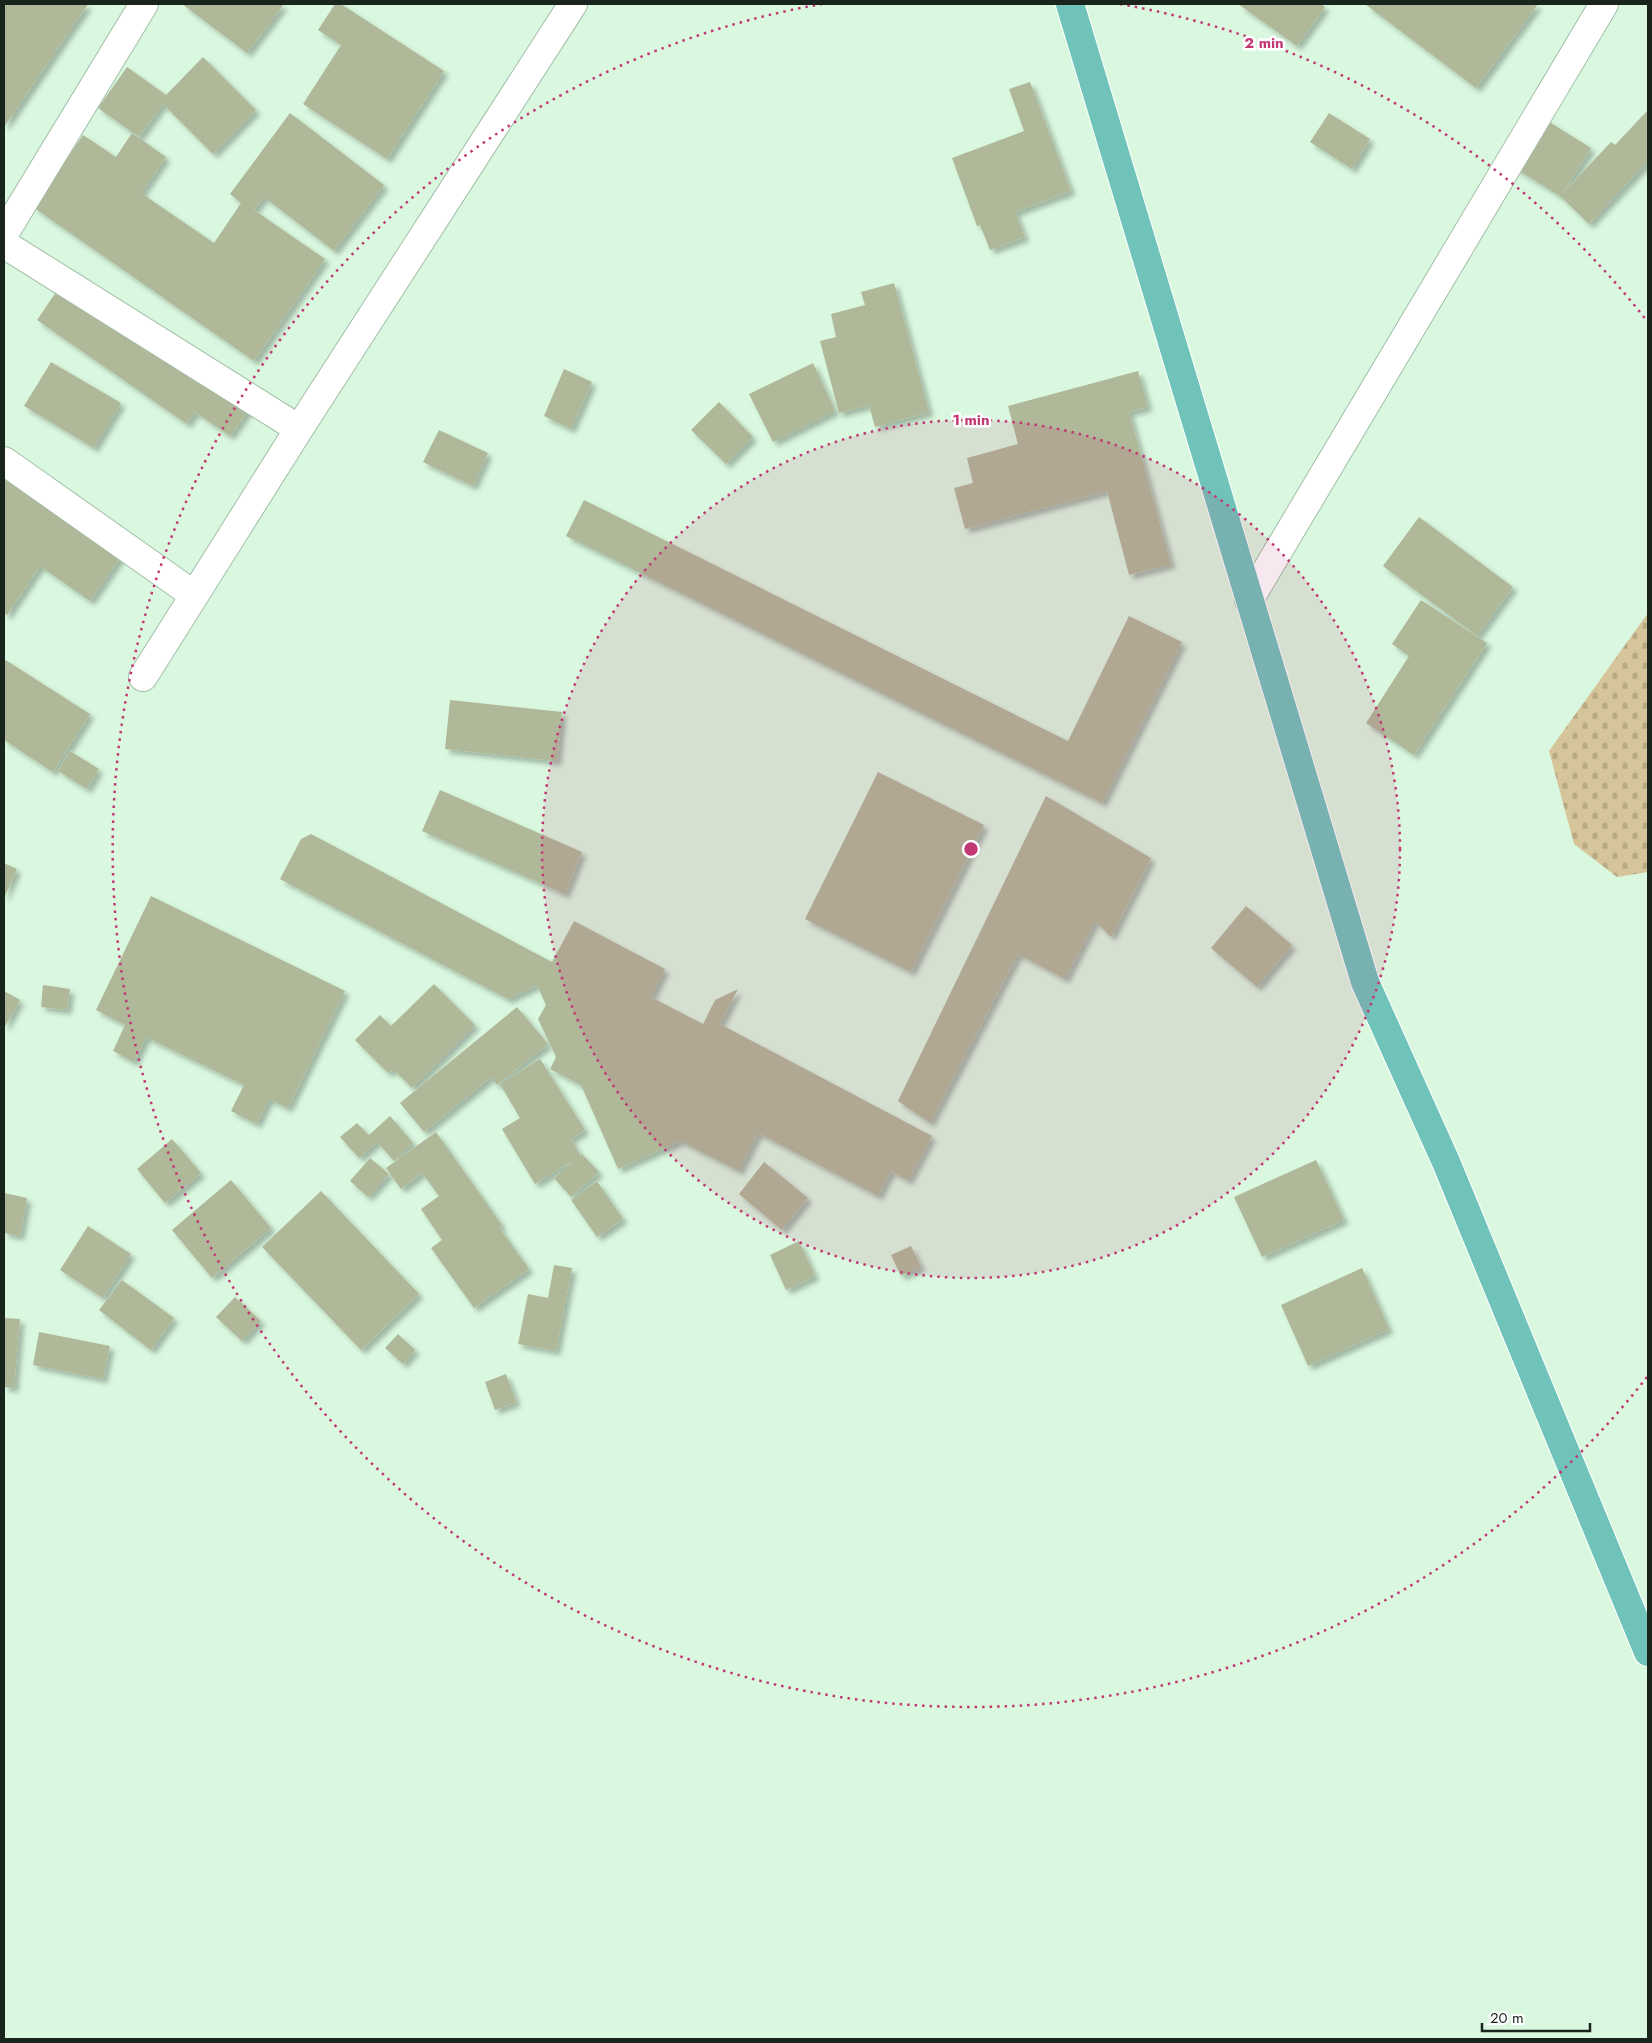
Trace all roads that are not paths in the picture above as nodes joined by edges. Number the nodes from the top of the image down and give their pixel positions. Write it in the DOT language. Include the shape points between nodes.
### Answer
graph roads {
  1 [pos="144,4"];
  2 [pos="573,4"];
  3 [pos="1070,4"];
  4 [pos="1604,4"];
  5 [pos="4,234"];
  6 [pos="4,244"];
  7 [pos="299,429"];
  8 [pos="4,461"];
  9 [pos="194,595"];
  10 [pos="1249,600"];
  11 [pos="143,676"];
  12 [pos="1648,1652"];
  1 -- 5 [label="street"];
  2 -- 7 [label="street"];
  3 -- 10 [label="main road"];
  4 -- 10 [label="street"];
  6 -- 7 [label="street"];
  7 -- 9 [label="street"];
  8 -- 9 [label="street"];
  9 -- 11 [label="street"];
  10 -- 12 [label="main road" via="1365,982 1446,1162"];
}
